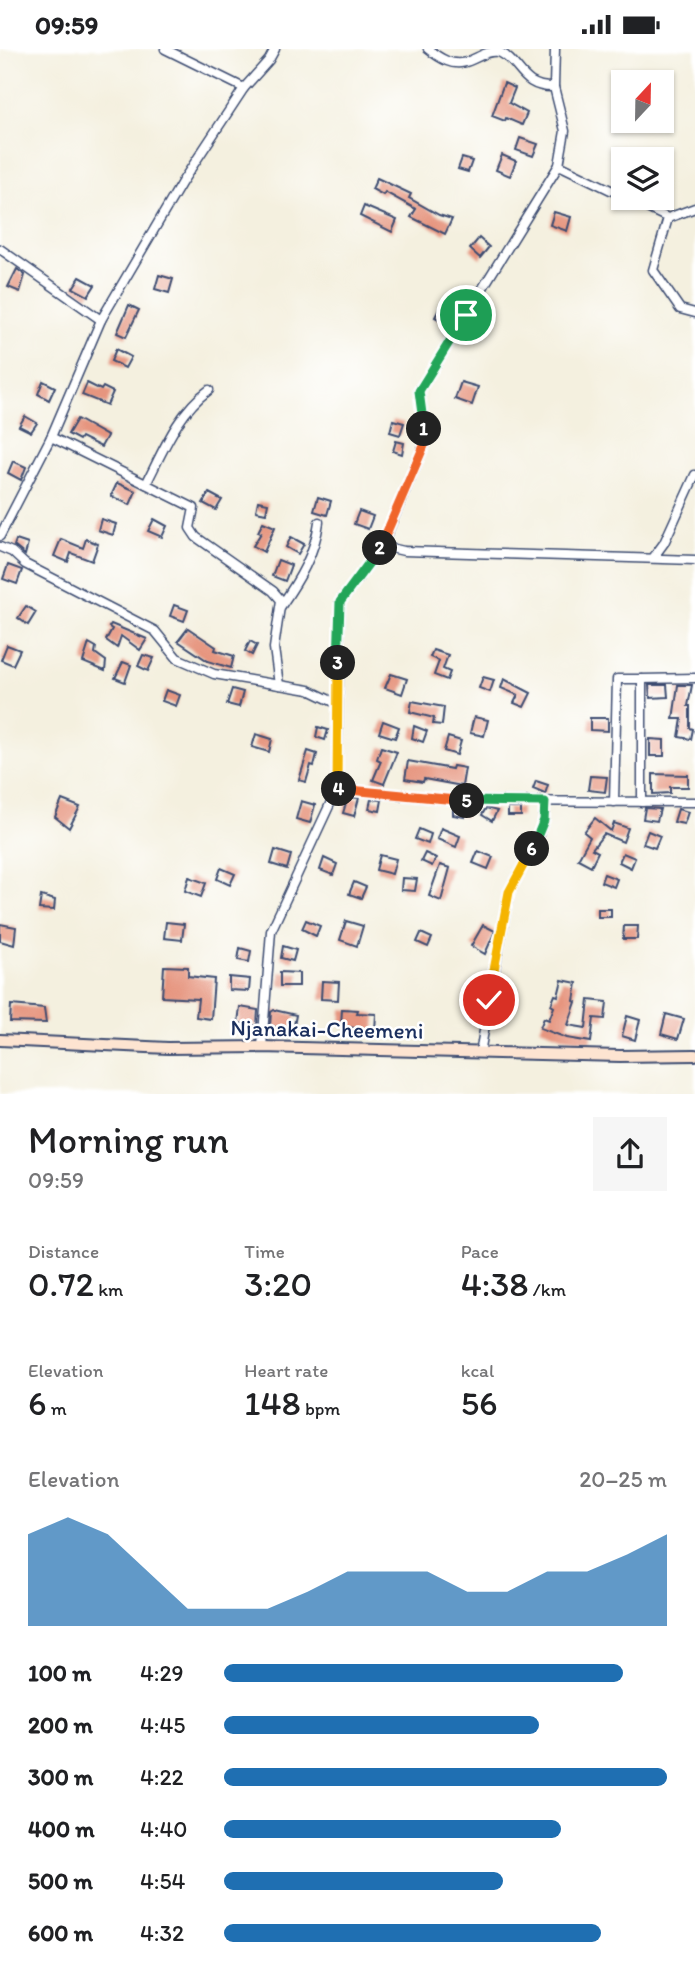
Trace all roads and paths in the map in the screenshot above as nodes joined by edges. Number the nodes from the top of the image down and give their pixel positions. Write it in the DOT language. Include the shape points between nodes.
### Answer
graph roads {
  1 [pos="165,49"];
  2 [pos="275,49"];
  3 [pos="428,49"];
  4 [pos="555,49"];
  5 [pos="244,87"];
  6 [pos="554,87"];
  7 [pos="559,165"];
  8 [pos="611,191"];
  9 [pos="695,208"];
  10 [pos="651,210"];
  11 [pos="668,218"];
  12 [pos="0,249"];
  13 [pos="695,313"];
  14 [pos="101,320"];
  15 [pos="209,390"];
  16 [pos="51,437"];
  17 [pos="695,475"];
  18 [pos="146,484"];
  19 [pos="319,522"];
  20 [pos="0,536"];
  21 [pos="382,545"];
  22 [pos="0,547"];
  23 [pos="653,558"];
  24 [pos="695,560"];
  25 [pos="281,606"];
  26 [pos="695,678"];
  27 [pos="642,679"];
  28 [pos="279,685"];
  29 [pos="338,704"];
  30 [pos="337,789"];
  31 [pos="545,802"];
  32 [pos="614,802"];
  33 [pos="642,802"];
  34 [pos="695,802"];
  35 [pos="0,1039"];
  36 [pos="262,1047"];
  37 [pos="480,1053"];
  38 [pos="695,1055"];
  1 -- 5 [label="street"];
  2 -- 5 [label="street"];
  3 -- 6 [label="street" via="448,62 462,63 497,51 533,83"];
  4 -- 6 [label="street"];
  5 -- 14 [label="street"];
  6 -- 7 [label="street" via="565,131"];
  7 -- 8 [label="street"];
  7 -- 21 [label="street" via="419,391 426,441"];
  9 -- 11 [label="street"];
  10 -- 11 [label="street"];
  11 -- 13 [label="street" via="653,269 680,309"];
  12 -- 14 [label="street"];
  14 -- 16 [label="street"];
  15 -- 18 [label="street" via="194,401"];
  16 -- 18 [label="street"];
  16 -- 20 [label="street"];
  17 -- 23 [label="street"];
  18 -- 25 [label="street" via="194,508 190,528 196,537 257,578 281,600"];
  19 -- 25 [label="street" via="305,567"];
  21 -- 23 [label="street" via="404,551"];
  21 -- 29 [label="street" via="340,602"];
  22 -- 28 [label="street" via="155,631 177,658 214,674"];
  23 -- 24 [label="street"];
  25 -- 28 [label="street" via="274,648"];
  26 -- 27 [label="street"];
  27 -- 32 [label="street" via="618,679"];
  27 -- 33 [label="street"];
  28 -- 29 [label="street" via="309,690"];
  29 -- 30 [label="street"];
  30 -- 31 [label="street" via="465,801"];
  30 -- 36 [label="street" via="271,931"];
  31 -- 32 [label="street"];
  31 -- 37 [label="street" via="538,837 509,892"];
  32 -- 33 [label="street"];
  33 -- 34 [label="street"];
  35 -- 36 [label="main road, Njanakai-Cheemeni" via="168,1048"];
  36 -- 37 [label="main road, Njanakai-Cheemeni"];
  37 -- 38 [label="main road, Njanakai-Cheemeni"];
}
